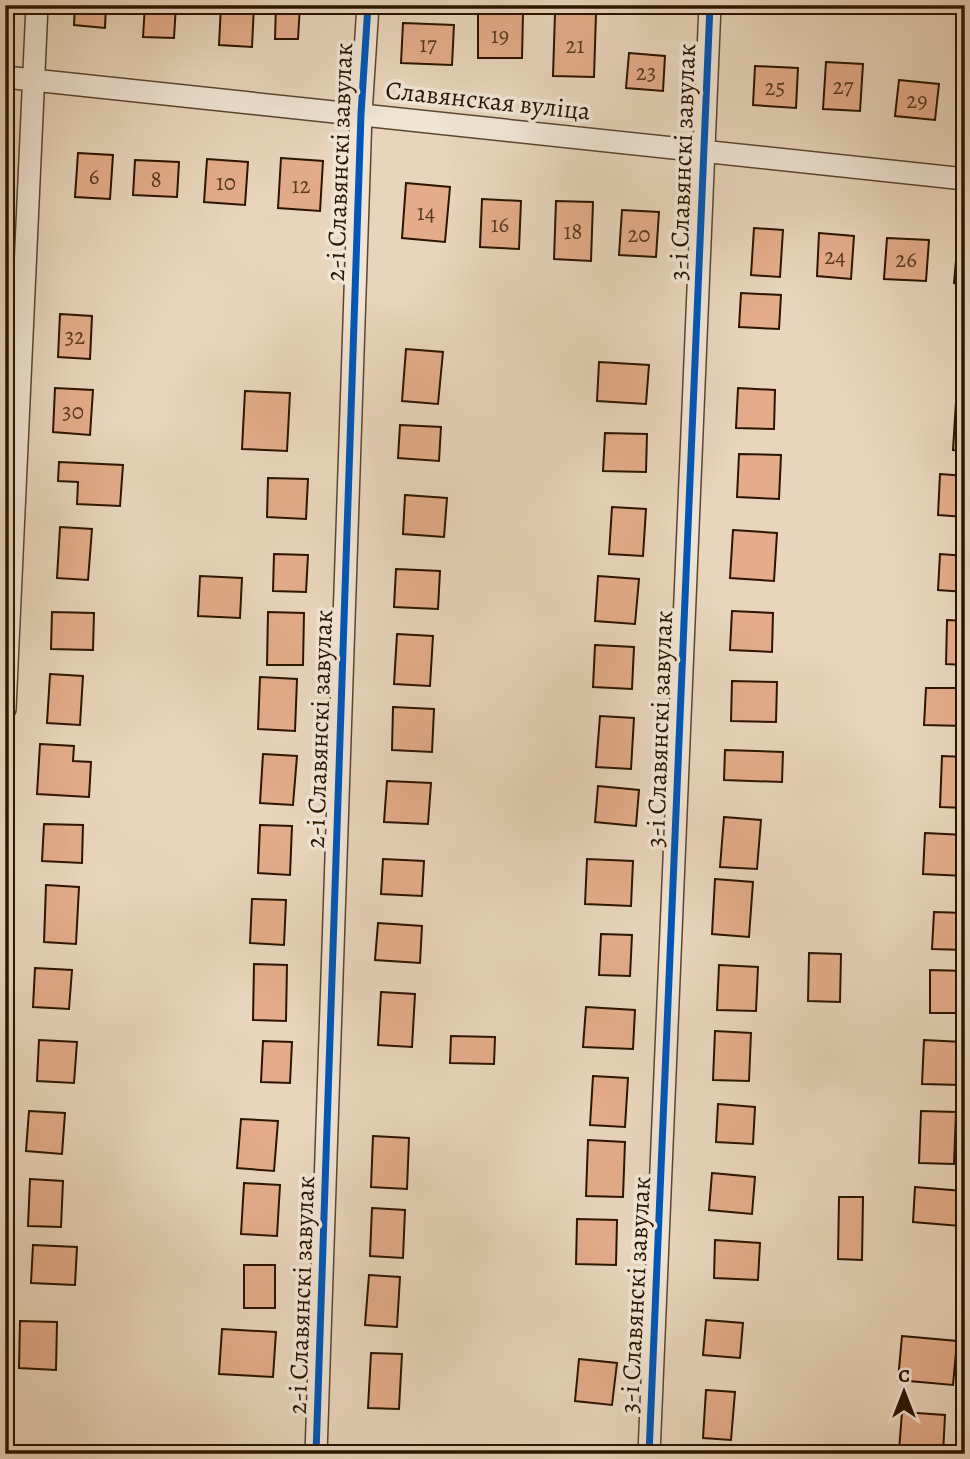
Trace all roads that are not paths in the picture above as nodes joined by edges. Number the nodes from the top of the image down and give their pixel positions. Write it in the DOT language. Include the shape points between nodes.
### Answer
graph roads {
  1 [pos="37,5"];
  2 [pos="368,5"];
  3 [pos="710,5"];
  4 [pos="5,77"];
  5 [pos="34,79"];
  6 [pos="361,114"];
  7 [pos="704,151"];
  8 [pos="965,179"];
  9 [pos="5,709"];
  10 [pos="316,1454"];
  11 [pos="649,1454"];
  1 -- 5 [label="street"];
  2 -- 6 [label="street, 2-і Славянскі завулак"];
  3 -- 7 [label="street, 3-і Славянскі завулак"];
  4 -- 5 [label="street, Славянская вуліца"];
  5 -- 6 [label="street, Славянская вуліца"];
  5 -- 9 [label="street"];
  6 -- 7 [label="street, Славянская вуліца"];
  6 -- 10 [label="street, 2-і Славянскі завулак"];
  7 -- 8 [label="street, Славянская вуліца"];
  7 -- 11 [label="street, 3-і Славянскі завулак"];
}
